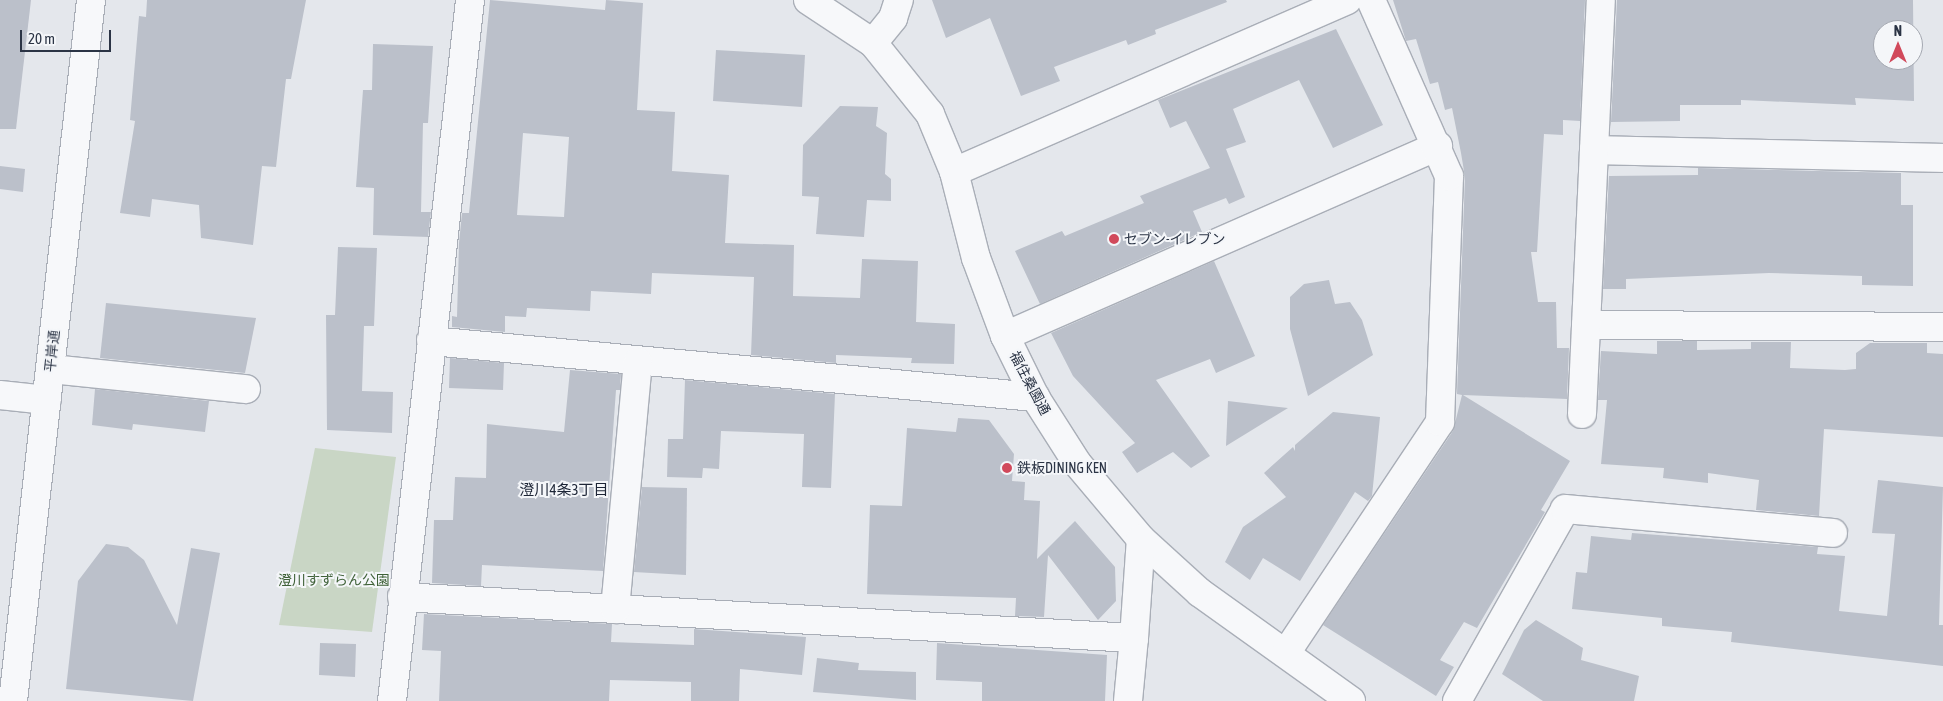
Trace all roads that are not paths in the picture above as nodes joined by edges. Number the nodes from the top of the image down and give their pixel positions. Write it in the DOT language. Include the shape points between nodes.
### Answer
graph roads {
  1 [pos="91,0"];
  2 [pos="470,0"];
  3 [pos="808,0"];
  4 [pos="898,0"];
  5 [pos="1347,0"];
  6 [pos="1371,0"];
  7 [pos="1601,0"];
  8 [pos="873,43"];
  9 [pos="1438,146"];
  10 [pos="1594,150"];
  11 [pos="1943,158"];
  12 [pos="954,172"];
  13 [pos="1586,325"];
  14 [pos="1943,327"];
  15 [pos="1005,336"];
  16 [pos="431,341"];
  17 [pos="638,362"];
  18 [pos="50,369"];
  19 [pos="246,389"];
  20 [pos="0,395"];
  21 [pos="1035,397"];
  22 [pos="47,400"];
  23 [pos="1582,414"];
  24 [pos="1833,533"];
  25 [pos="1141,539"];
  26 [pos="402,597"];
  27 [pos="615,609"];
  28 [pos="1134,638"];
  29 [pos="1286,653"];
  30 [pos="14,701"];
  31 [pos="392,701"];
  32 [pos="1128,701"];
  33 [pos="1351,701"];
  34 [pos="1456,701"];
  1 -- 18 [label="street, 平岸通"];
  2 -- 16 [label="street"];
  3 -- 8 [label="street, 福住桑園通"];
  4 -- 8 [label="street" via="893,18"];
  5 -- 12 [label="street"];
  6 -- 9 [label="street"];
  7 -- 10 [label="street"];
  8 -- 12 [label="street, 福住桑園通" via="926,107"];
  9 -- 15 [label="street"];
  9 -- 29 [label="street" via="1450,176 1440,422"];
  10 -- 11 [label="street"];
  10 -- 13 [label="street"];
  12 -- 15 [label="street, 福住桑園通" via="976,258"];
  13 -- 14 [label="street"];
  13 -- 23 [label="street"];
  15 -- 21 [label="street, 福住桑園通"];
  16 -- 17 [label="street"];
  16 -- 26 [label="street"];
  17 -- 21 [label="street"];
  17 -- 27 [label="street"];
  18 -- 19 [label="street"];
  18 -- 22 [label="street, 平岸通"];
  20 -- 22 [label="street"];
  21 -- 25 [label="street, 福住桑園通" via="1078,463"];
  22 -- 30 [label="street, 平岸通"];
  24 -- 34 [label="street" via="1564,509"];
  25 -- 28 [label="street"];
  25 -- 29 [label="street, 福住桑園通" via="1199,592"];
  26 -- 27 [label="street"];
  26 -- 31 [label="street"];
  27 -- 28 [label="street"];
  28 -- 32 [label="street"];
  29 -- 33 [label="street, 福住桑園通"];
}
